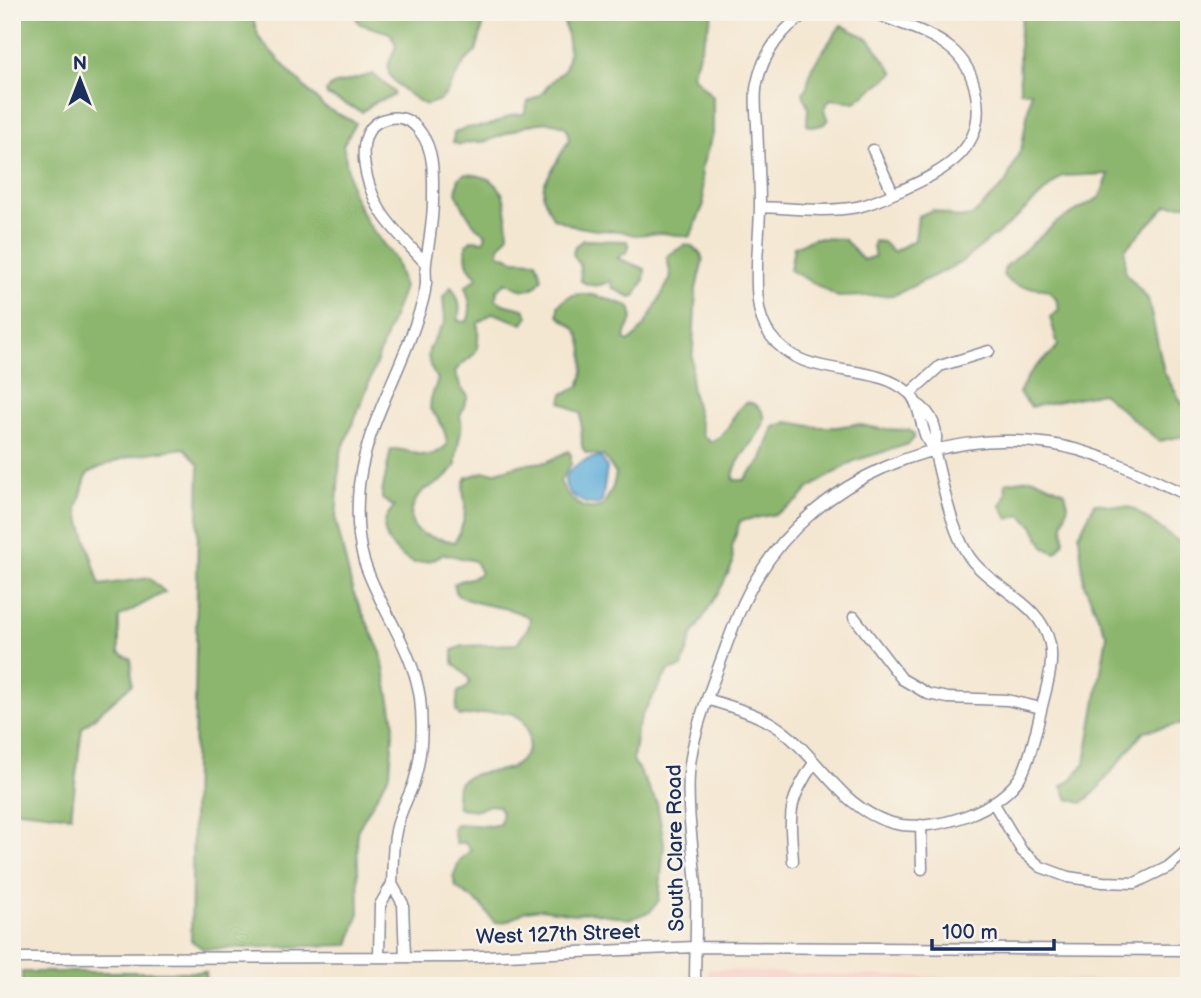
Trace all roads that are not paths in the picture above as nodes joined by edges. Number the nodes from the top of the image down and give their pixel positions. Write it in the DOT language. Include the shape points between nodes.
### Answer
graph roads {
  1 [pos="809,12"];
  2 [pos="872,12"];
  3 [pos="873,150"];
  4 [pos="893,193"];
  5 [pos="760,207"];
  6 [pos="426,264"];
  7 [pos="989,351"];
  8 [pos="910,393"];
  9 [pos="934,450"];
  10 [pos="1189,496"];
  11 [pos="854,617"];
  12 [pos="706,699"];
  13 [pos="1041,708"];
  14 [pos="814,763"];
  15 [pos="993,802"];
  16 [pos="921,825"];
  17 [pos="1189,849"];
  18 [pos="793,861"];
  19 [pos="922,869"];
  20 [pos="392,884"];
  21 [pos="695,947"];
  22 [pos="1189,950"];
  23 [pos="379,957"];
  24 [pos="405,957"];
  25 [pos="12,958"];
  26 [pos="695,986"];
  1 -- 5 [label="street" via="782,33 757,83"];
  2 -- 4 [label="street" via="949,47 966,66 978,101 974,130 959,157 933,176"];
  3 -- 4 [label="street"];
  4 -- 5 [label="street" via="855,207"];
  5 -- 8 [label="street" via="758,300 772,338 803,361 877,378"];
  6 -- 6 [label="street" via="433,220 430,151 414,123 405,118 380,121 371,128 363,151 374,198 383,216"];
  6 -- 20 [label="street" via="417,320 358,483 358,532 364,560 412,667 420,697 420,754 395,832"];
  7 -- 8 [label="street" via="940,366"];
  8 -- 9 [label="street" via="927,443"];
  9 -- 10 [label="street, South Clare Road" via="998,441 1051,444 1100,457"];
  9 -- 12 [label="street, South Clare Road" via="862,479 812,512 788,536 742,605"];
  9 -- 13 [label="street" via="955,528 974,564 1034,611 1050,643 1050,673"];
  11 -- 13 [label="street" via="902,679 928,694 1007,700"];
  12 -- 14 [label="street" via="766,720"];
  12 -- 21 [label="street, South Clare Road" via="689,774"];
  13 -- 15 [label="street" via="1022,773"];
  14 -- 16 [label="street" via="856,807 893,823"];
  14 -- 18 [label="street" via="796,790 790,813"];
  15 -- 16 [label="street" via="965,817"];
  15 -- 17 [label="street" via="1022,851 1041,867 1068,877 1136,883 1168,867"];
  16 -- 19 [label="street"];
  20 -- 23 [label="street" via="380,905"];
  20 -- 24 [label="street" via="403,904"];
  21 -- 22 [label="street, West 127th Street"];
  21 -- 24 [label="street, West 127th Street"];
  21 -- 26 [label="street, South Clare Road"];
  23 -- 24 [label="street, West 127th Street"];
  23 -- 25 [label="street, West 127th Street"];
}
